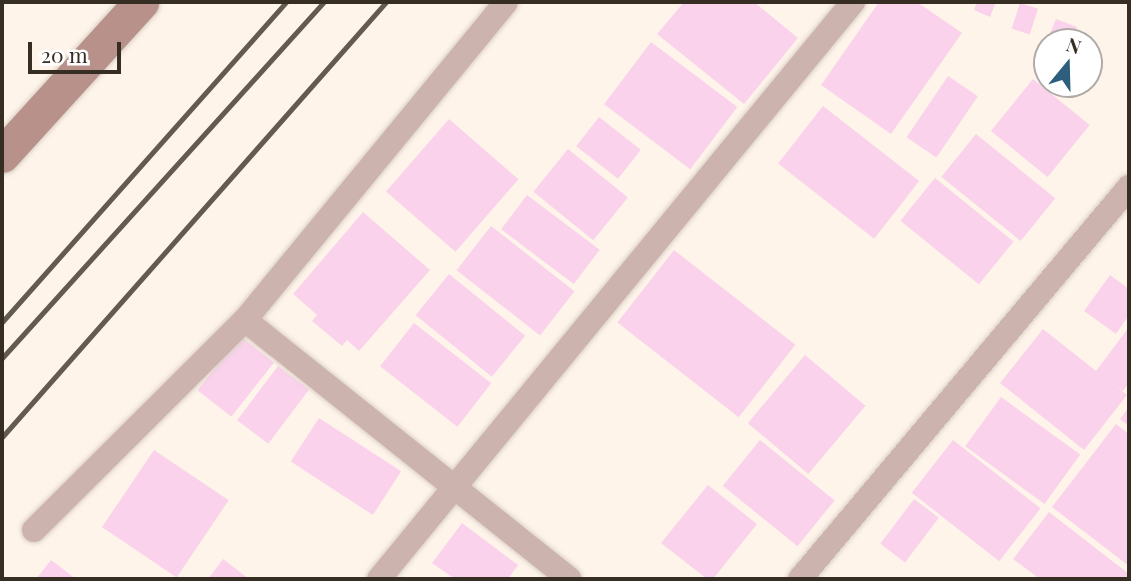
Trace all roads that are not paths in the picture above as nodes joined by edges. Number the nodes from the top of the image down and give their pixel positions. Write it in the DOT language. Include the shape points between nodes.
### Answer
graph roads {
  1 [pos="141,2"];
  2 [pos="506,2"];
  3 [pos="853,2"];
  4 [pos="2,155"];
  5 [pos="1129,187"];
  6 [pos="244,320"];
  7 [pos="456,489"];
  8 [pos="34,530"];
  9 [pos="379,579"];
  10 [pos="569,579"];
  11 [pos="800,579"];
  1 -- 4 [label="main road"];
  2 -- 6 [label="street"];
  3 -- 7 [label="street"];
  5 -- 11 [label="street"];
  6 -- 7 [label="street"];
  6 -- 8 [label="street"];
  7 -- 9 [label="street"];
  7 -- 10 [label="street"];
}
